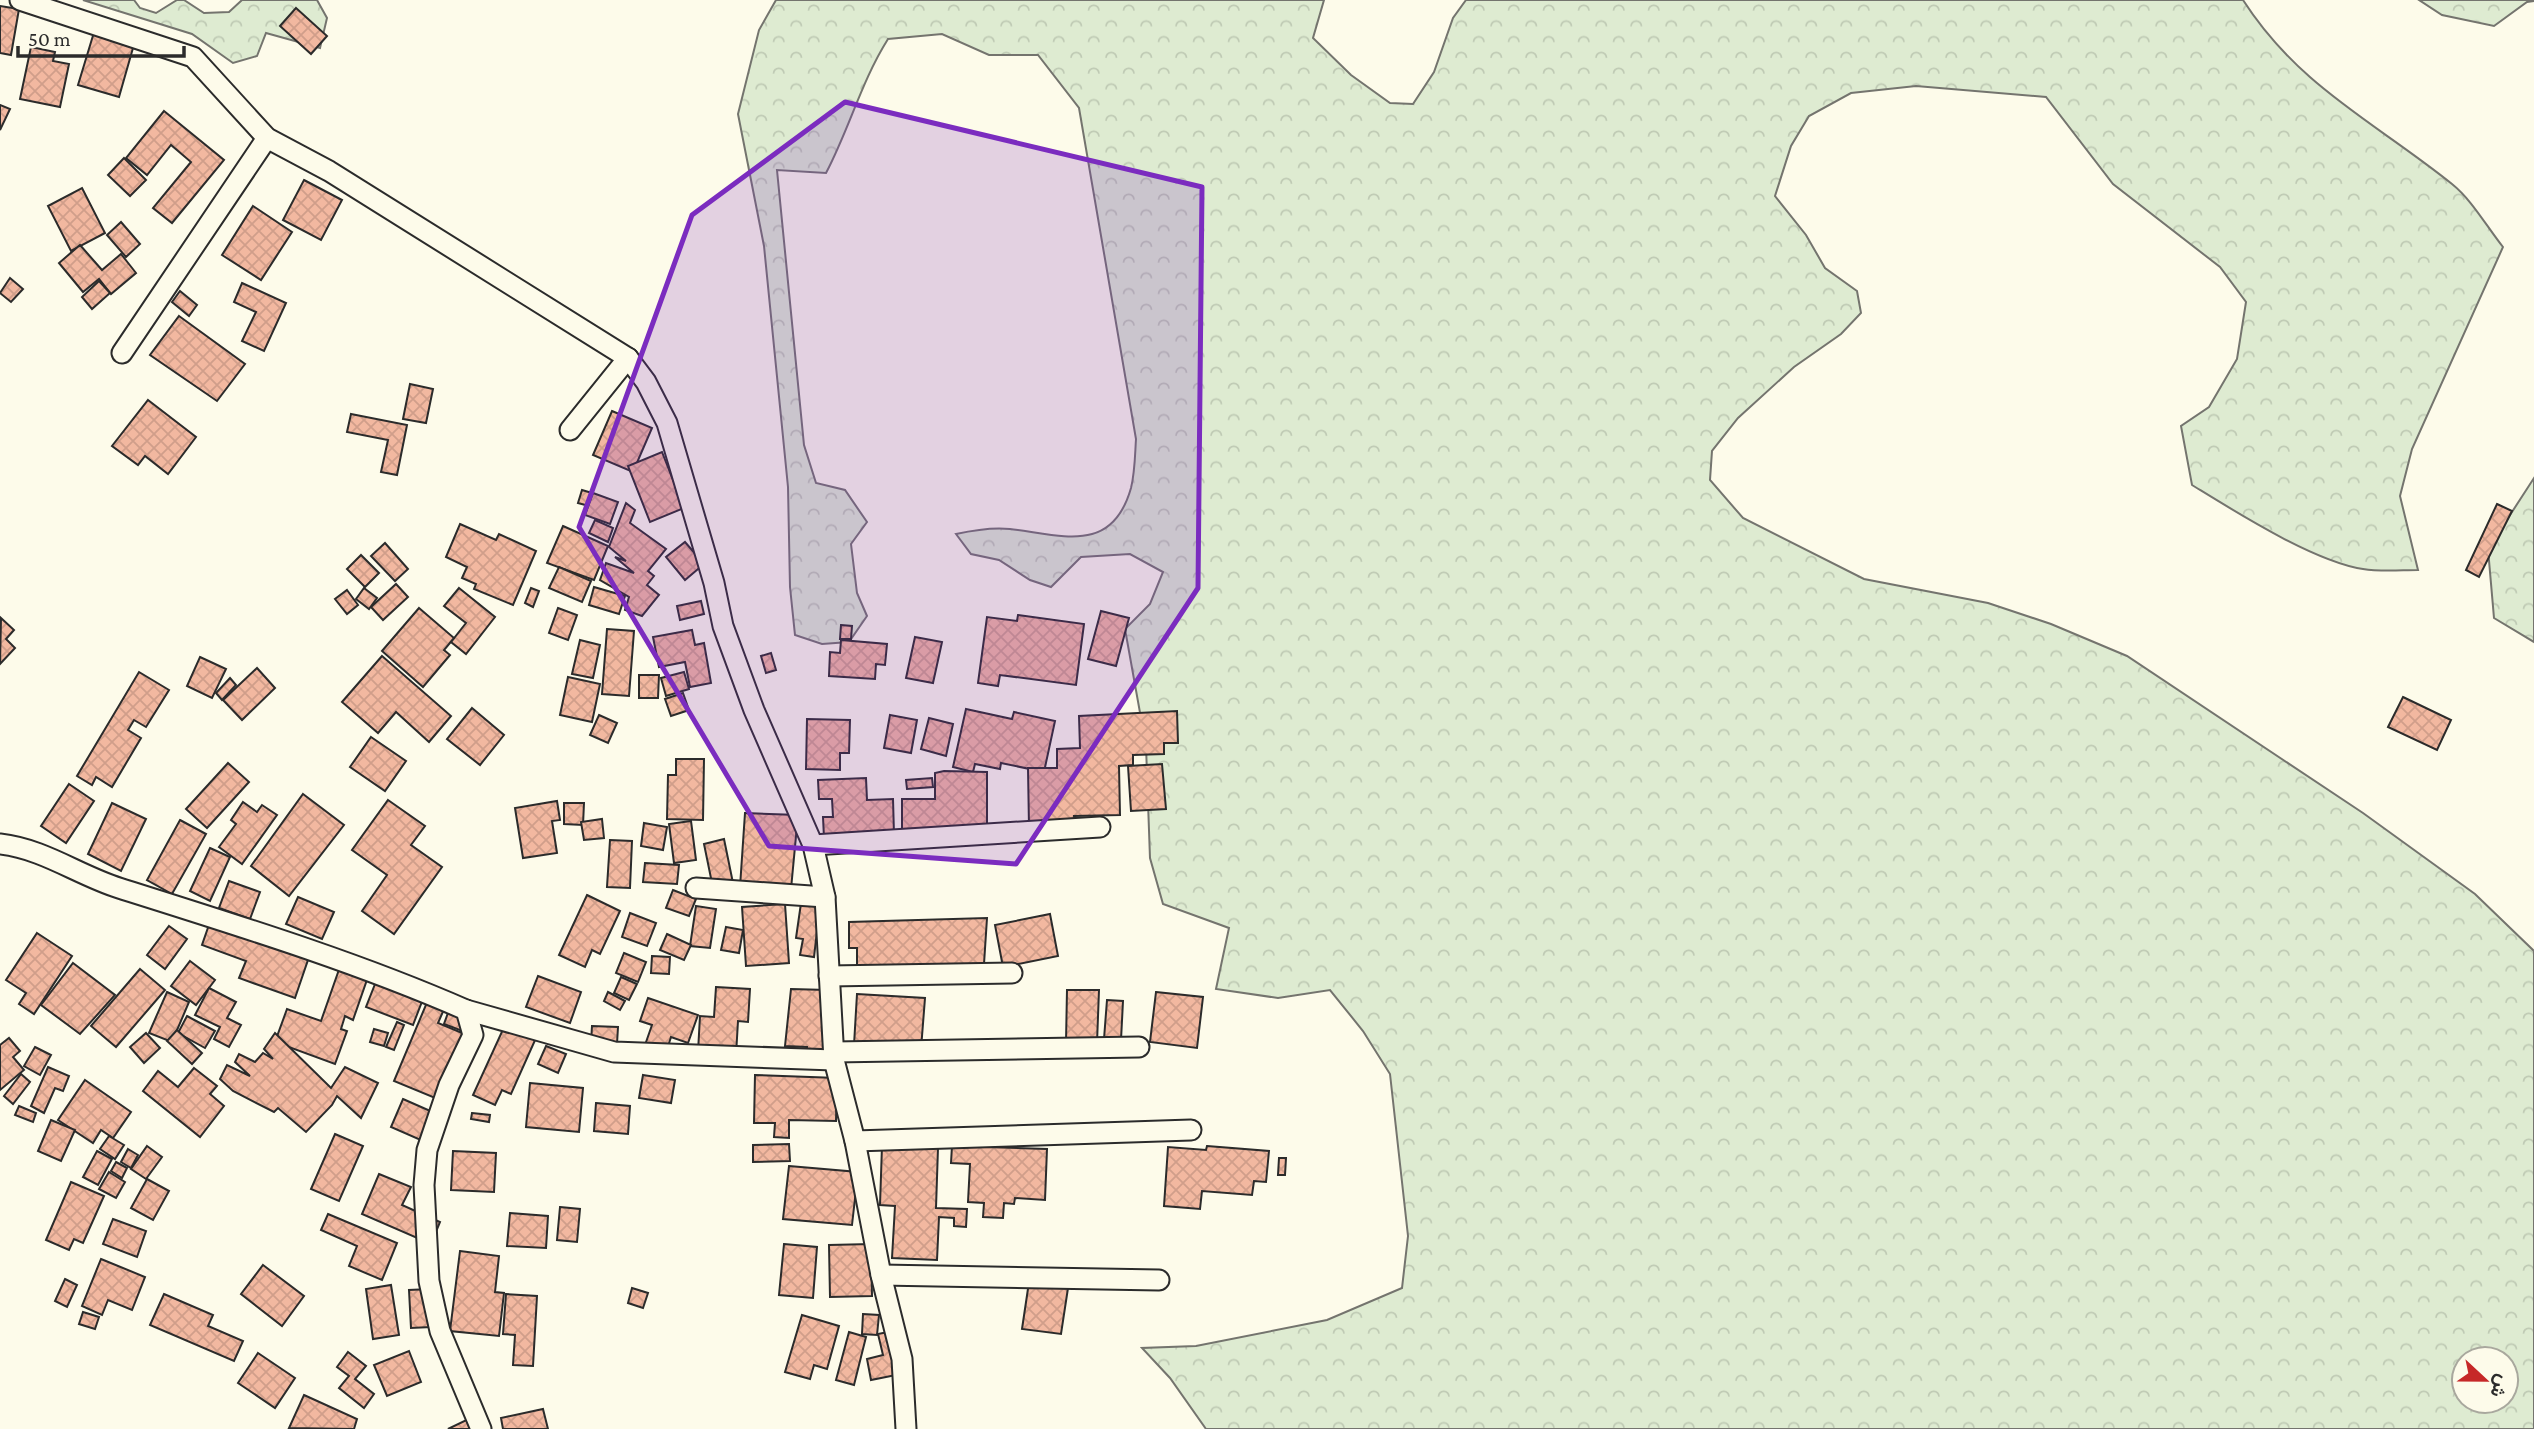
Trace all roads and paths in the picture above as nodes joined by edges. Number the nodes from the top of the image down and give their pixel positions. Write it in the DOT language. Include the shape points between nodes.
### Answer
graph roads {
  1 [pos="20,0"];
  2 [pos="267,138"];
  3 [pos="122,353"];
  4 [pos="628,358"];
  5 [pos="570,430"];
  6 [pos="1100,827"];
  7 [pos="0,844"];
  8 [pos="813,845"];
  9 [pos="696,888"];
  10 [pos="825,897"];
  11 [pos="1012,973"];
  12 [pos="829,976"];
  13 [pos="466,1010"];
  14 [pos="1139,1047"];
  15 [pos="834,1056"];
  16 [pos="1191,1130"];
  17 [pos="855,1141"];
  18 [pos="881,1275"];
  19 [pos="1159,1280"];
  20 [pos="481,1429"];
  21 [pos="906,1429"];
  1 -- 2 [label="street" via="193,57"];
  2 -- 3 [label="street"];
  2 -- 4 [label="street" via="328,171"];
  4 -- 5 [label="street"];
  4 -- 8 [label="street" via="667,423 723,626"];
  6 -- 8 [label="street"];
  7 -- 13 [label="street" via="29,849 89,877 424,991"];
  8 -- 10 [label="street"];
  9 -- 10 [label="street"];
  10 -- 12 [label="street"];
  11 -- 12 [label="street"];
  12 -- 15 [label="street"];
  13 -- 15 [label="street" via="614,1052"];
  13 -- 20 [label="street" via="473,1035 449,1085 427,1150 424,1185 429,1281 440,1331"];
  14 -- 15 [label="street"];
  15 -- 17 [label="street"];
  16 -- 17 [label="street"];
  17 -- 18 [label="street"];
  18 -- 19 [label="street"];
  18 -- 21 [label="street" via="902,1359"];
}
